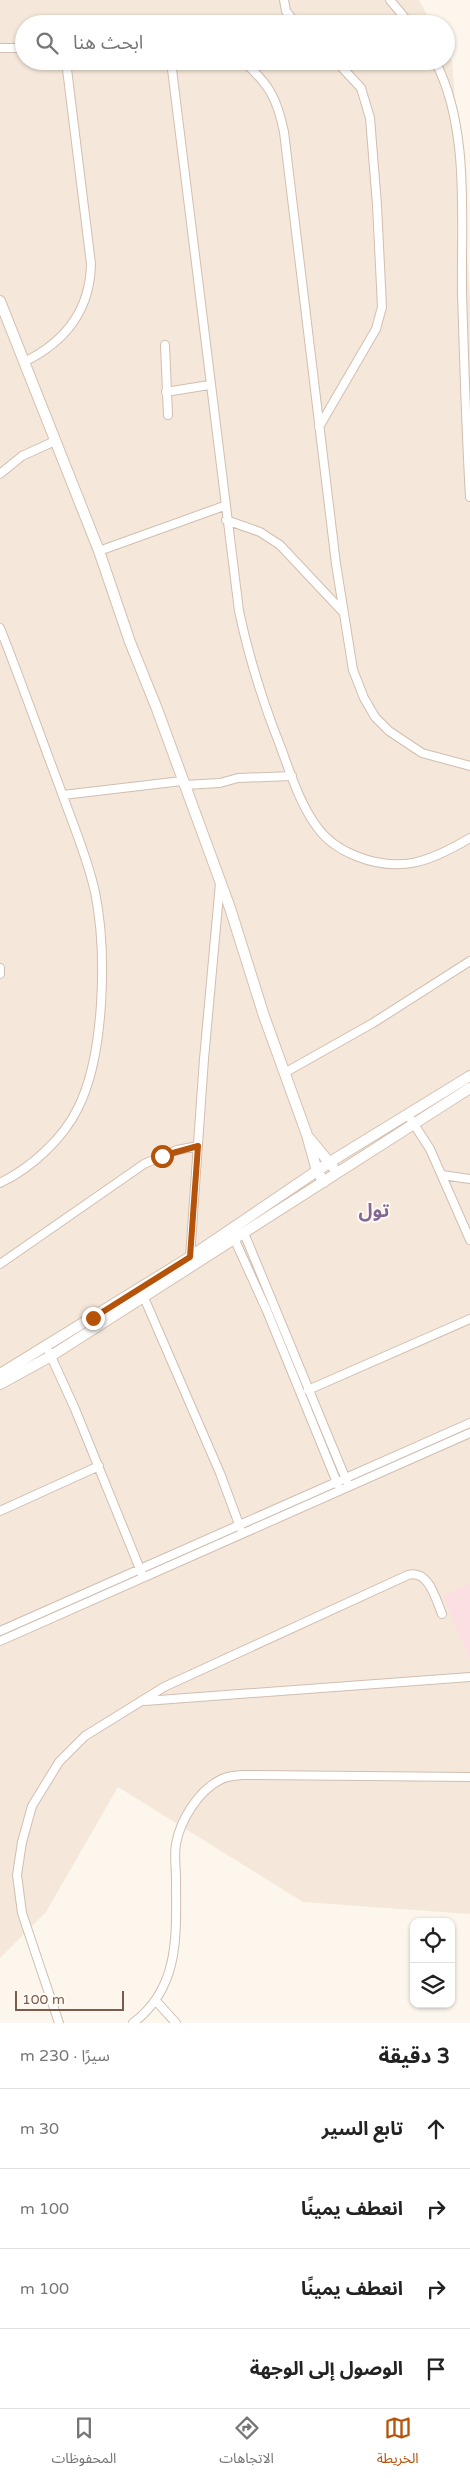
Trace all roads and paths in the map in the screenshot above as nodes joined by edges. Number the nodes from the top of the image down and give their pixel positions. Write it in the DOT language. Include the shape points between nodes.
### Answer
graph roads {
  1 [pos="284,0"];
  2 [pos="390,0"];
  3 [pos="289,15"];
  4 [pos="402,15"];
  5 [pos="0,48"];
  6 [pos="15,48"];
  7 [pos="67,70"];
  8 [pos="171,70"];
  9 [pos="253,70"];
  10 [pos="344,70"];
  11 [pos="439,70"];
  12 [pos="0,301"];
  13 [pos="164,344"];
  14 [pos="24,362"];
  15 [pos="209,385"];
  16 [pos="467,385"];
  17 [pos="166,392"];
  18 [pos="168,415"];
  19 [pos="319,427"];
  20 [pos="55,441"];
  21 [pos="0,474"];
  22 [pos="470,497"];
  23 [pos="224,506"];
  24 [pos="226,520"];
  25 [pos="99,551"];
  26 [pos="342,611"];
  27 [pos="0,628"];
  28 [pos="470,766"];
  29 [pos="292,776"];
  30 [pos="183,783"];
  31 [pos="62,796"];
  32 [pos="470,838"];
  33 [pos="220,881"];
  34 [pos="470,962"];
  35 [pos="0,968"];
  36 [pos="0,974"];
  37 [pos="286,1072"];
  38 [pos="470,1076"];
  39 [pos="470,1088"];
  40 [pos="411,1119"];
  41 [pos="307,1135"];
  42 [pos="198,1146"];
  43 [pos="330,1162"];
  44 [pos="317,1170"];
  45 [pos="337,1173"];
  46 [pos="442,1175"];
  47 [pos="470,1179"];
  48 [pos="324,1182"];
  49 [pos="0,1183"];
  50 [pos="244,1233"];
  51 [pos="232,1235"];
  52 [pos="470,1240"];
  53 [pos="190,1257"];
  54 [pos="0,1264"];
  55 [pos="142,1292"];
  56 [pos="470,1319"];
  57 [pos="284,1343"];
  58 [pos="49,1352"];
  59 [pos="292,1363"];
  60 [pos="0,1374"];
  61 [pos="0,1384"];
  62 [pos="308,1390"];
  63 [pos="470,1423"];
  64 [pos="470,1433"];
  65 [pos="99,1466"];
  66 [pos="347,1482"];
  67 [pos="338,1486"];
  68 [pos="0,1511"];
  69 [pos="240,1527"];
  70 [pos="140,1570"];
  71 [pos="144,1578"];
  72 [pos="442,1614"];
  73 [pos="0,1632"];
  74 [pos="0,1641"];
  75 [pos="470,1677"];
  76 [pos="143,1701"];
  77 [pos="470,1777"];
  78 [pos="157,2002"];
  79 [pos="59,2023"];
  80 [pos="133,2023"];
  81 [pos="176,2023"];
  1 -- 3 [label="street"];
  2 -- 4 [label="street"];
  5 -- 6 [label="street"];
  7 -- 14 [label="street" via="91,281 78,315 64,334 52,347"];
  8 -- 15 [label="street"];
  9 -- 19 [label="street" via="276,100 282,125"];
  10 -- 19 [label="street" via="360,88 370,118 382,307 376,329"];
  11 -- 16 [label="street" via="460,131"];
  12 -- 14 [label="street"];
  13 -- 17 [label="street"];
  14 -- 20 [label="street"];
  15 -- 17 [label="street"];
  15 -- 23 [label="street"];
  16 -- 22 [label="street"];
  17 -- 18 [label="street"];
  19 -- 26 [label="street"];
  20 -- 21 [label="street" via="22,456"];
  20 -- 25 [label="street"];
  23 -- 24 [label="street"];
  23 -- 25 [label="street"];
  24 -- 26 [label="street" via="255,530 280,545"];
  24 -- 29 [label="street" via="246,643 260,693"];
  25 -- 30 [label="street"];
  26 -- 28 [label="street" via="353,670 375,717 422,753"];
  27 -- 31 [label="street"];
  29 -- 30 [label="street"];
  29 -- 32 [label="street" via="318,828 343,851 368,861 397,866 420,862"];
  30 -- 31 [label="street"];
  30 -- 33 [label="street"];
  31 -- 49 [label="street" via="92,882 100,924 102,966 96,1047 77,1111 30,1164"];
  33 -- 37 [label="street" via="264,1016"];
  33 -- 42 [label="street"];
  34 -- 37 [label="street" via="373,1023"];
  35 -- 36 [label="street"];
  37 -- 41 [label="street"];
  38 -- 40 [label="street"];
  39 -- 40 [label="street"];
  40 -- 43 [label="street"];
  40 -- 45 [label="street"];
  40 -- 46 [label="street"];
  41 -- 43 [label="street"];
  41 -- 44 [label="street"];
  42 -- 53 [label="street"];
  42 -- 54 [label="street" via="177,1150 144,1164"];
  43 -- 44 [label="street"];
  43 -- 45 [label="street"];
  44 -- 48 [label="street"];
  44 -- 51 [label="street"];
  45 -- 48 [label="street"];
  46 -- 47 [label="street"];
  46 -- 52 [label="street"];
  48 -- 50 [label="street"];
  50 -- 51 [label="street"];
  50 -- 57 [label="street"];
  51 -- 53 [label="street"];
  51 -- 55 [label="street"];
  51 -- 57 [label="street"];
  53 -- 55 [label="street"];
  55 -- 58 [label="street"];
  55 -- 69 [label="street"];
  56 -- 62 [label="street"];
  57 -- 59 [label="street"];
  58 -- 60 [label="street"];
  58 -- 61 [label="street"];
  58 -- 65 [label="street"];
  59 -- 62 [label="street"];
  59 -- 67 [label="street"];
  62 -- 66 [label="street"];
  63 -- 66 [label="street"];
  64 -- 66 [label="street"];
  65 -- 68 [label="street"];
  65 -- 70 [label="street"];
  66 -- 67 [label="street"];
  67 -- 69 [label="street"];
  67 -- 71 [label="street"];
  69 -- 70 [label="street"];
  70 -- 71 [label="street"];
  70 -- 73 [label="street"];
  71 -- 74 [label="street"];
  72 -- 76 [label="street" via="429,1583 412,1574 164,1687"];
  75 -- 76 [label="street"];
  76 -- 79 [label="street" via="103,1724 73,1747 48,1778 26,1824 18,1859 20,1904"];
  77 -- 78 [label="street" via="242,1775 222,1778 209,1786 189,1813 176,1844 174,1947 168,1976"];
  78 -- 80 [label="street"];
  78 -- 81 [label="street"];
}
